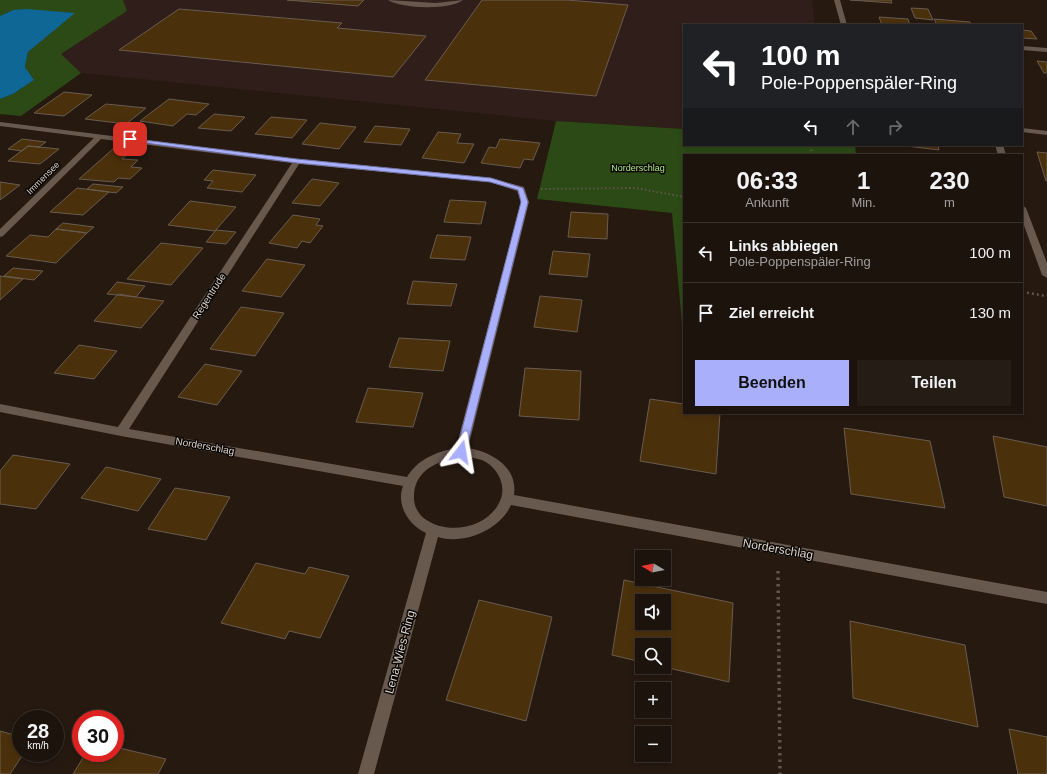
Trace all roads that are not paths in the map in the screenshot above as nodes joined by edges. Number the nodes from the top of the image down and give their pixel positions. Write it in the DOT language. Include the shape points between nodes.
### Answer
graph roads {
  1 [pos="391,0"];
  2 [pos="460,0"];
  3 [pos="837,0"];
  4 [pos="844,24"];
  5 [pos="1023,48"];
  6 [pos="1047,50"];
  7 [pos="0,124"];
  8 [pos="1023,130"];
  9 [pos="1047,133"];
  10 [pos="100,136"];
  11 [pos="297,161"];
  12 [pos="1023,211"];
  13 [pos="0,234"];
  14 [pos="1047,275"];
  15 [pos="0,408"];
  16 [pos="120,432"];
  17 [pos="461,452"];
  18 [pos="410,482"];
  19 [pos="508,499"];
  20 [pos="433,530"];
  21 [pos="1047,598"];
  22 [pos="366,774"];
  1 -- 2 [label="street" via="454,4"];
  3 -- 4 [label="street"];
  5 -- 6 [label="street"];
  7 -- 10 [label="street"];
  8 -- 9 [label="street"];
  10 -- 11 [label="street"];
  10 -- 13 [label="street, Immensee"];
  11 -- 16 [label="street, Regentrude"];
  11 -- 17 [label="street" via="491,180 521,189 525,202"];
  12 -- 14 [label="street"];
  15 -- 16 [label="street, Norderschlag"];
  16 -- 18 [label="street, Norderschlag"];
  17 -- 18 [label="street" via="445,454 430,460 418,470"];
  17 -- 19 [label="street" via="488,458 498,466 506,476 509,487"];
  18 -- 20 [label="street" via="407,496 410,510 419,522"];
  19 -- 20 [label="street" via="493,522 479,530 464,534 447,534"];
  19 -- 21 [label="street, Norderschlag"];
  20 -- 22 [label="street, Lena-Wies-Ring"];
}
